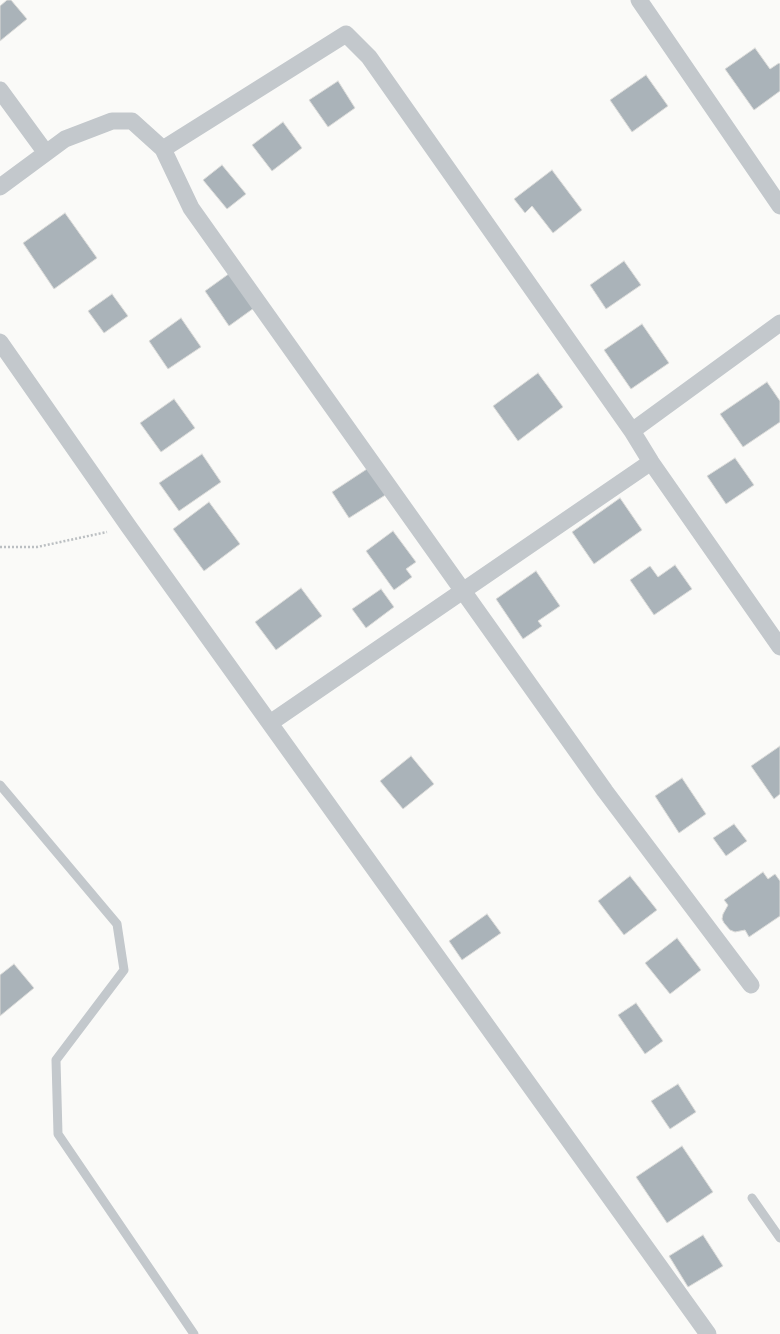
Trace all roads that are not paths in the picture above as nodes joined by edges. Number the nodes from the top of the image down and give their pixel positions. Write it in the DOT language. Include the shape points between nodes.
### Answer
graph roads {
  1 [pos="639,0"];
  2 [pos="0,90"];
  3 [pos="163,149"];
  4 [pos="46,153"];
  5 [pos="0,187"];
  6 [pos="780,206"];
  7 [pos="780,323"];
  8 [pos="0,342"];
  9 [pos="632,431"];
  10 [pos="651,462"];
  11 [pos="463,591"];
  12 [pos="780,647"];
  13 [pos="270,724"];
  14 [pos="0,785"];
  15 [pos="751,985"];
  16 [pos="752,1198"];
  17 [pos="780,1238"];
  18 [pos="194,1334"];
  19 [pos="708,1334"];
  1 -- 6 [label="street"];
  2 -- 4 [label="street"];
  3 -- 4 [label="street" via="132,122 112,121 65,139"];
  3 -- 9 [label="street" via="346,34 369,57"];
  3 -- 11 [label="street" via="191,208"];
  4 -- 5 [label="street"];
  7 -- 9 [label="street"];
  8 -- 13 [label="street"];
  9 -- 10 [label="street"];
  10 -- 11 [label="street"];
  10 -- 12 [label="street"];
  11 -- 13 [label="street"];
  11 -- 15 [label="street" via="605,791"];
  13 -- 19 [label="street"];
  14 -- 18 [label="lane" via="117,924 124,970 56,1060 58,1134"];
  16 -- 17 [label="lane"];
}
